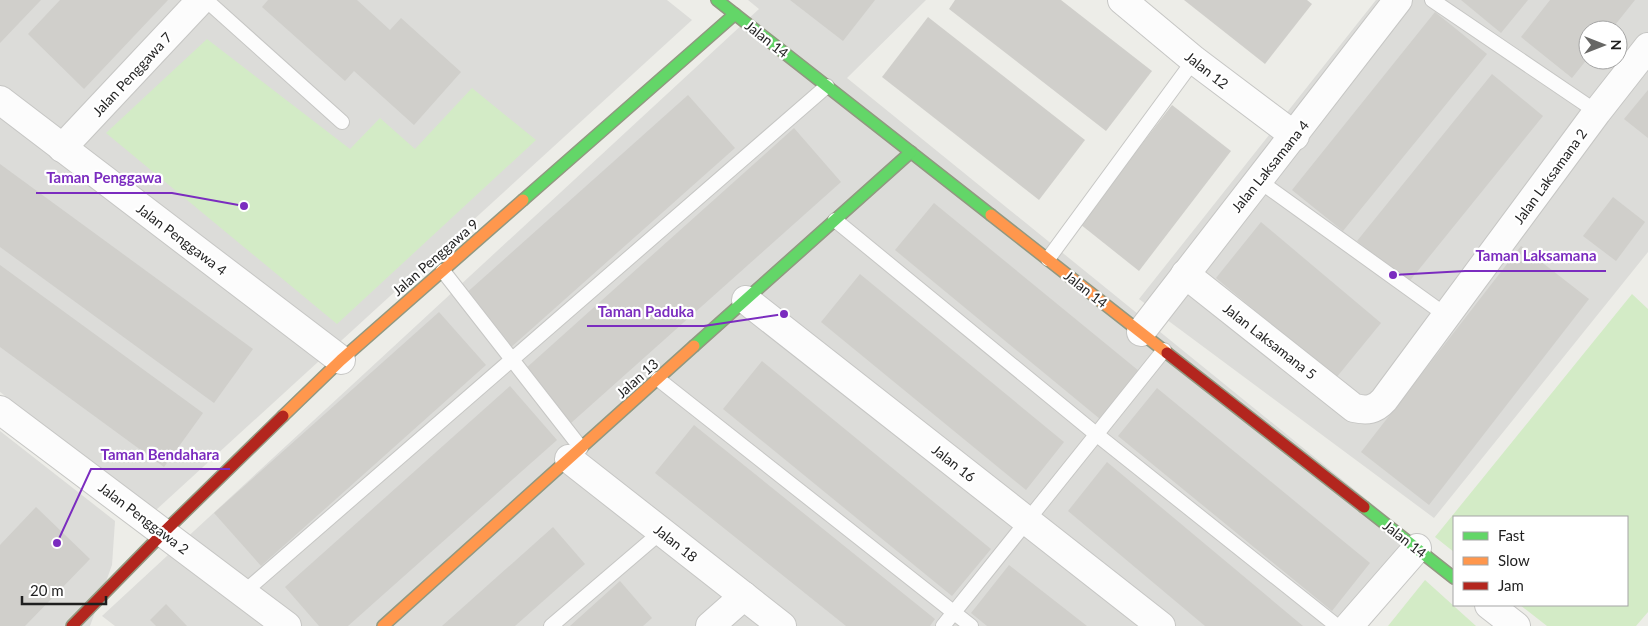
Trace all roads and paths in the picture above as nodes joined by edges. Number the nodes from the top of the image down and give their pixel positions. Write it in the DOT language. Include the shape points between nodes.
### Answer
graph roads {
  1 [pos="201,0"];
  2 [pos="206,0"];
  3 [pos="717,0"];
  4 [pos="1122,0"];
  5 [pos="1398,0"];
  6 [pos="1432,0"];
  7 [pos="735,14"];
  8 [pos="1648,47"];
  9 [pos="1194,60"];
  10 [pos="827,86"];
  11 [pos="0,100"];
  12 [pos="1596,112"];
  13 [pos="342,122"];
  14 [pos="1295,136"];
  15 [pos="62,148"];
  16 [pos="911,152"];
  17 [pos="1258,180"];
  18 [pos="835,220"];
  19 [pos="1048,259"];
  20 [pos="443,271"];
  21 [pos="1185,274"];
  22 [pos="746,300"];
  23 [pos="1447,316"];
  24 [pos="1141,332"];
  25 [pos="1164,350"];
  26 [pos="341,360"];
  27 [pos="512,360"];
  28 [pos="658,379"];
  29 [pos="1354,408"];
  30 [pos="0,410"];
  31 [pos="1096,434"];
  32 [pos="575,454"];
  33 [pos="1028,521"];
  34 [pos="662,532"];
  35 [pos="163,533"];
  36 [pos="1417,548"];
  37 [pos="1453,577"];
  38 [pos="243,593"];
  39 [pos="744,596"];
  40 [pos="1490,606"];
  41 [pos="954,613"];
  42 [pos="72,626"];
  43 [pos="287,626"];
  44 [pos="383,626"];
  45 [pos="551,626"];
  46 [pos="710,626"];
  47 [pos="782,626"];
  48 [pos="943,626"];
  49 [pos="971,626"];
  50 [pos="1161,626"];
  51 [pos="1337,626"];
  52 [pos="1349,626"];
  53 [pos="1516,626"];
  1 -- 15 [label="street, Jalan Penggawa 7"];
  2 -- 13 [label="lane"];
  3 -- 7 [label="street, Jalan 14"];
  4 -- 9 [label="street, Jalan 12"];
  5 -- 14 [label="street, Jalan Laksamana 4"];
  6 -- 12 [label="lane"];
  7 -- 10 [label="street, Jalan 14"];
  7 -- 20 [label="street, Jalan Penggawa 9"];
  8 -- 12 [label="street, Jalan Laksamana 2"];
  9 -- 14 [label="street, Jalan 12"];
  9 -- 19 [label="lane"];
  10 -- 16 [label="street, Jalan 14"];
  10 -- 27 [label="lane"];
  11 -- 15 [label="street, Jalan Penggawa 4"];
  12 -- 23 [label="street, Jalan Laksamana 2"];
  14 -- 17 [label="street, Jalan Laksamana 4"];
  15 -- 26 [label="street, Jalan Penggawa 4"];
  16 -- 18 [label="street, Jalan 13"];
  16 -- 19 [label="street, Jalan 14"];
  17 -- 21 [label="street, Jalan Laksamana 4"];
  17 -- 23 [label="lane"];
  18 -- 22 [label="street, Jalan 13"];
  18 -- 31 [label="lane"];
  19 -- 24 [label="street, Jalan 14"];
  20 -- 26 [label="street, Jalan Penggawa 9"];
  20 -- 27 [label="lane"];
  21 -- 24 [label="street, Jalan Laksamana 4"];
  21 -- 29 [label="street, Jalan Laksamana 5"];
  22 -- 28 [label="street, Jalan 13"];
  22 -- 33 [label="street, Jalan 16"];
  23 -- 29 [label="street, Jalan Laksamana 2" via="1379,405 1364,410"];
  24 -- 25 [label="street, Jalan 14"];
  25 -- 31 [label="lane"];
  25 -- 36 [label="street, Jalan 14"];
  26 -- 35 [label="street, Jalan Penggawa 9"];
  27 -- 32 [label="lane"];
  27 -- 38 [label="lane"];
  28 -- 32 [label="street, Jalan 13"];
  28 -- 41 [label="lane"];
  30 -- 35 [label="street, Jalan Penggawa 2"];
  31 -- 33 [label="lane"];
  31 -- 51 [label="lane"];
  32 -- 34 [label="street, Jalan 18"];
  32 -- 44 [label="street, Jalan 13"];
  33 -- 41 [label="lane"];
  33 -- 50 [label="street, Jalan 16"];
  34 -- 39 [label="street, Jalan 18"];
  34 -- 45 [label="lane"];
  35 -- 38 [label="street, Jalan Penggawa 2"];
  35 -- 42 [label="street, Jalan Penggawa 9"];
  36 -- 37 [label="street, Jalan 14"];
  36 -- 52 [label="street"];
  38 -- 43 [label="street, Jalan Penggawa 2"];
  39 -- 46 [label="street"];
  39 -- 47 [label="street, Jalan 18"];
  40 -- 53 [label="street"];
  41 -- 48 [label="lane"];
  41 -- 49 [label="lane"];
}
